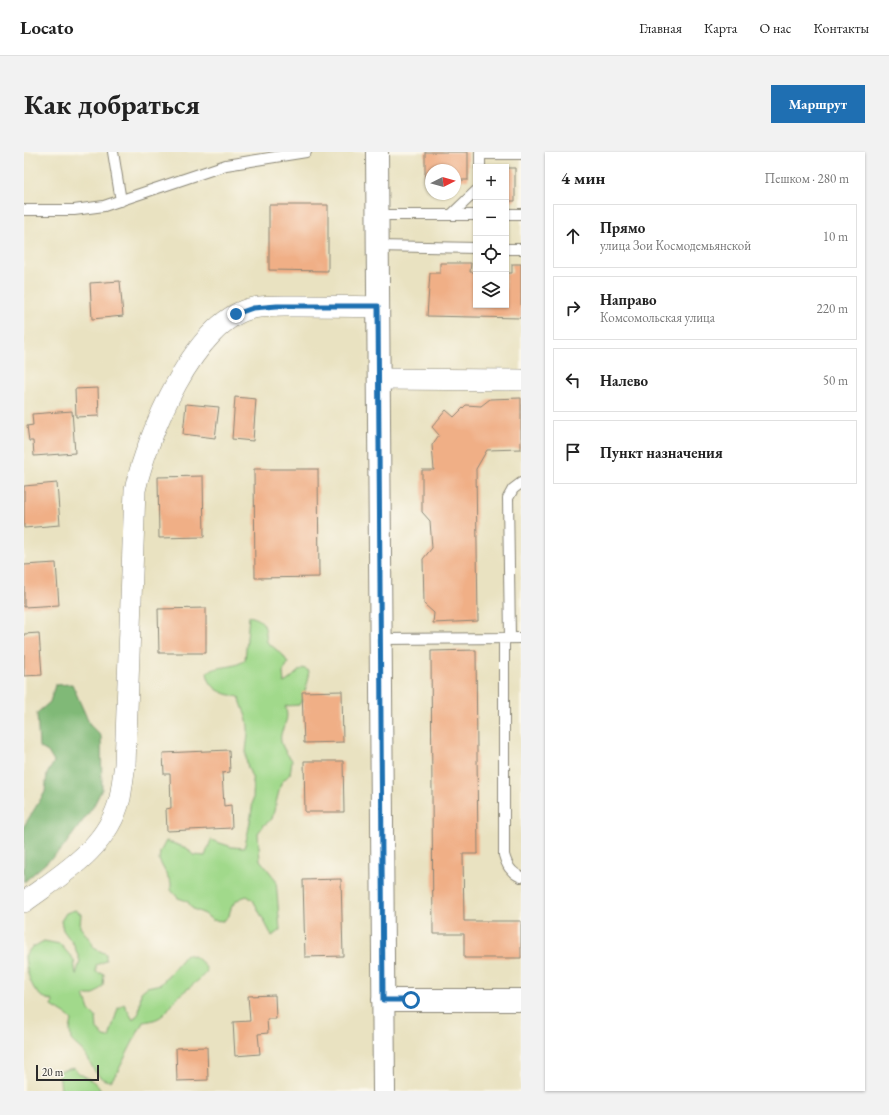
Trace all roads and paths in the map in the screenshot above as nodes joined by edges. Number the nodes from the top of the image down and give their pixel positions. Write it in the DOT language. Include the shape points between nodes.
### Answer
graph roads {
  1 [pos="113,152"];
  2 [pos="306,152"];
  3 [pos="377,152"];
  4 [pos="480,153"];
  5 [pos="521,154"];
  6 [pos="480,164"];
  7 [pos="473,194"];
  8 [pos="121,201"];
  9 [pos="24,210"];
  10 [pos="509,214"];
  11 [pos="521,214"];
  12 [pos="377,215"];
  13 [pos="451,215"];
  14 [pos="473,215"];
  15 [pos="378,246"];
  16 [pos="473,248"];
  17 [pos="509,249"];
  18 [pos="521,249"];
  19 [pos="378,306"];
  20 [pos="379,379"];
  21 [pos="521,380"];
  22 [pos="521,483"];
  23 [pos="507,638"];
  24 [pos="521,638"];
  25 [pos="380,639"];
  26 [pos="521,877"];
  27 [pos="24,902"];
  28 [pos="383,1000"];
  29 [pos="521,1000"];
  30 [pos="384,1091"];
  1 -- 8 [label="lane"];
  2 -- 8 [label="lane" via="226,165"];
  3 -- 12 [label="street"];
  4 -- 5 [label="lane"];
  4 -- 6 [label="lane"];
  7 -- 13 [label="lane"];
  8 -- 9 [label="lane" via="74,210"];
  10 -- 11 [label="lane"];
  12 -- 13 [label="lane"];
  12 -- 15 [label="street"];
  13 -- 14 [label="lane"];
  15 -- 16 [label="lane"];
  15 -- 19 [label="street"];
  17 -- 18 [label="lane"];
  19 -- 20 [label="street"];
  19 -- 27 [label="street" via="277,306 253,308 236,314 219,326 203,345 168,398 152,432 135,490 125,765 120,799 104,836 91,850"];
  20 -- 21 [label="street"];
  20 -- 25 [label="street"];
  22 -- 23 [label="lane" via="513,489 508,498"];
  23 -- 24 [label="lane"];
  23 -- 25 [label="lane"];
  23 -- 26 [label="lane" via="504,855 508,867"];
  25 -- 28 [label="street"];
  28 -- 29 [label="street"];
  28 -- 30 [label="street"];
}
